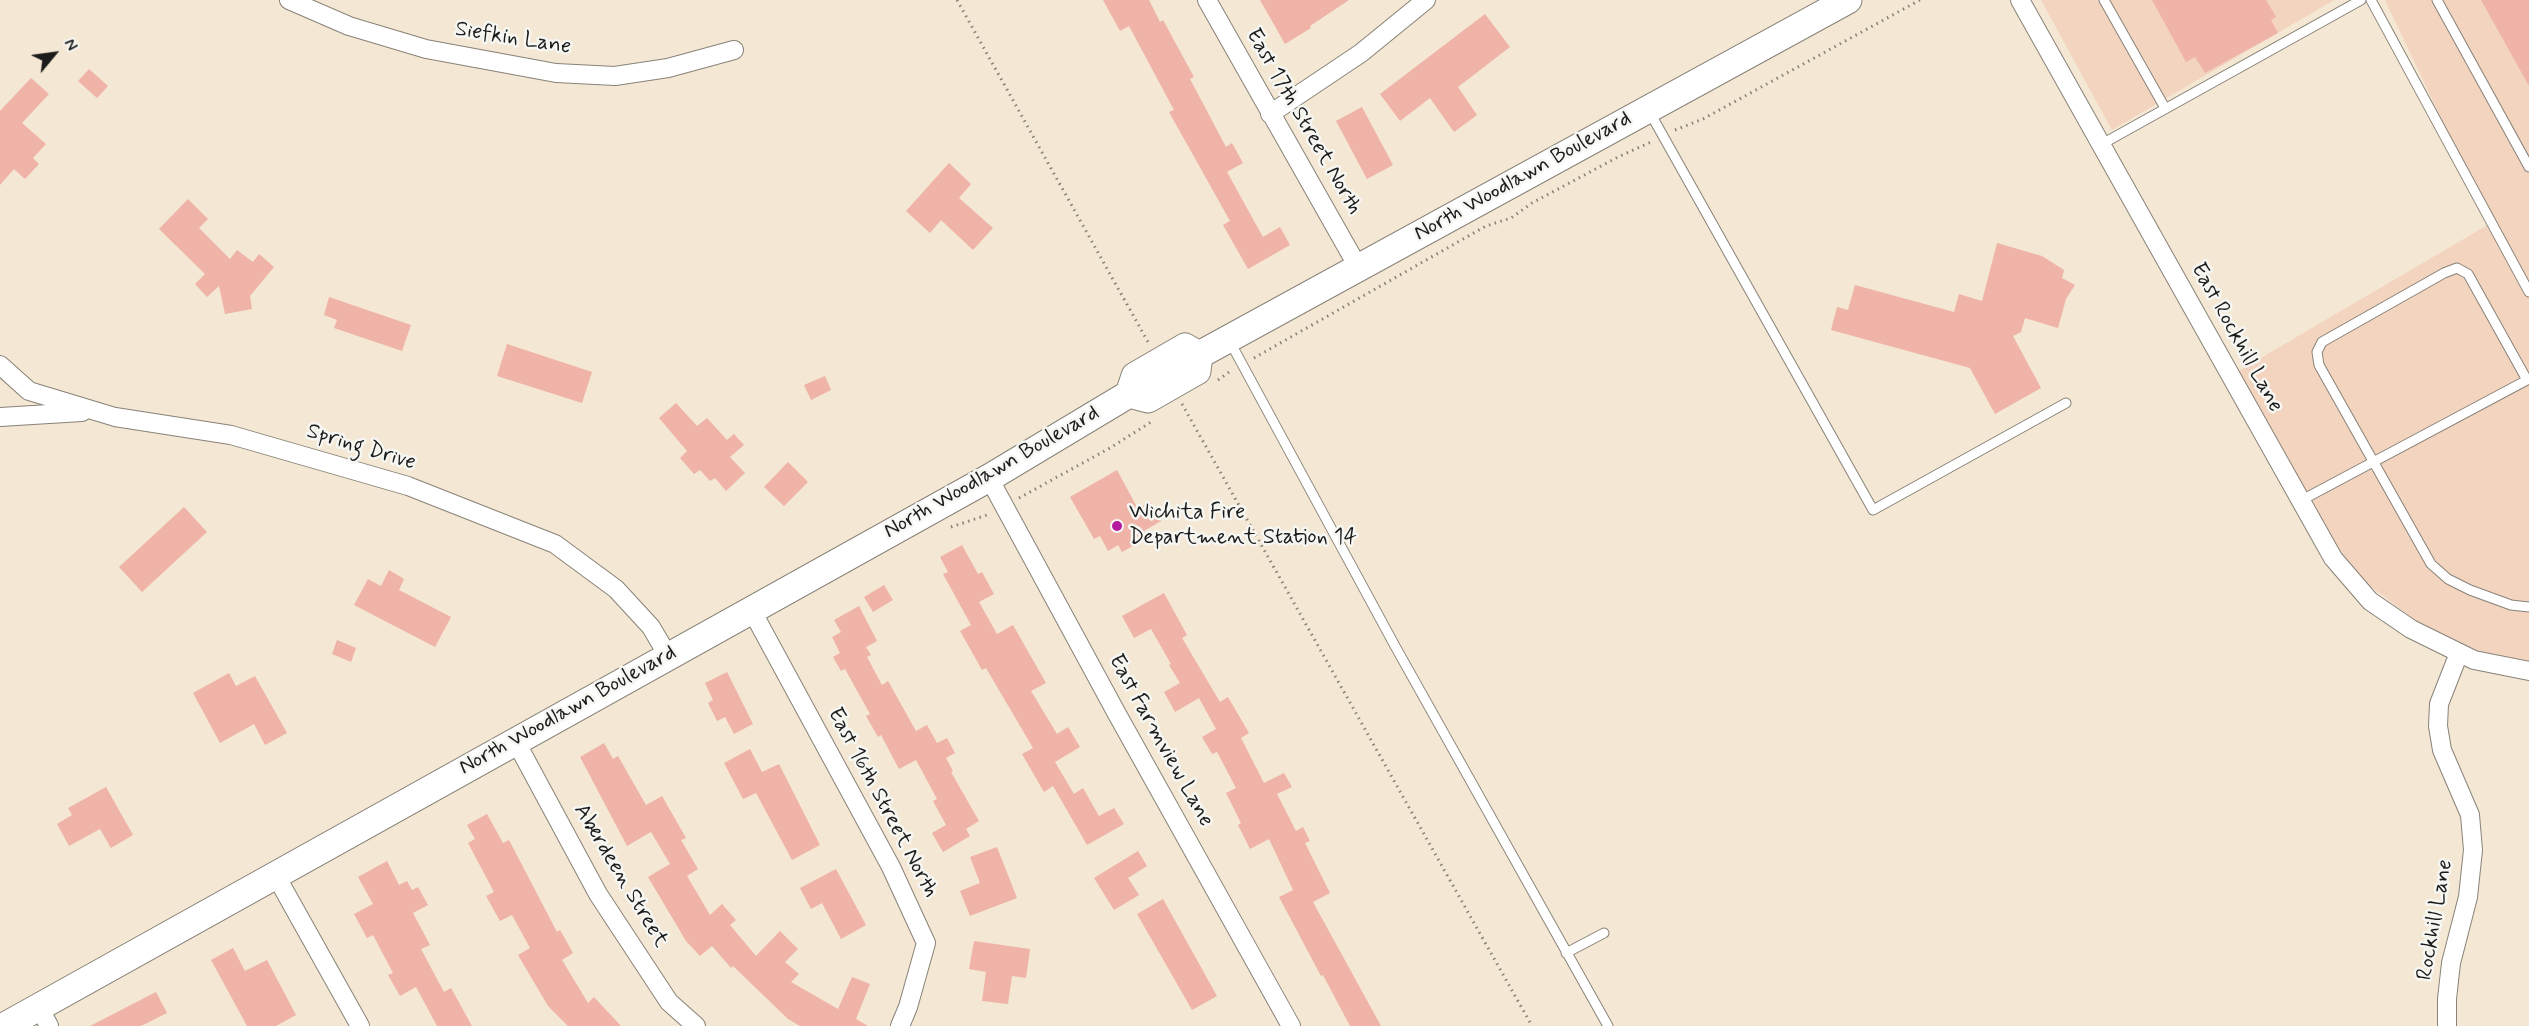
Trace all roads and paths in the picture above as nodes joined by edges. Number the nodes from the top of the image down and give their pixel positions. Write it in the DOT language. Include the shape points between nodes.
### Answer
graph roads {
  1 [pos="289,0"];
  2 [pos="957,0"];
  3 [pos="1207,0"];
  4 [pos="1426,0"];
  5 [pos="1848,0"];
  6 [pos="1920,0"];
  7 [pos="2020,0"];
  8 [pos="2104,0"];
  9 [pos="2361,0"];
  10 [pos="2370,0"];
  11 [pos="2437,0"];
  12 [pos="734,50"];
  13 [pos="2165,108"];
  14 [pos="1647,109"];
  15 [pos="1270,114"];
  16 [pos="1662,136"];
  17 [pos="2102,144"];
  18 [pos="2529,167"];
  19 [pos="1358,267"];
  20 [pos="2529,269"];
  21 [pos="2519,274"];
  22 [pos="2529,292"];
  23 [pos="1227,338"];
  24 [pos="1152,350"];
  25 [pos="1242,365"];
  26 [pos="0,366"];
  27 [pos="2528,380"];
  28 [pos="1215,381"];
  29 [pos="1190,398"];
  30 [pos="2066,403"];
  31 [pos="1182,404"];
  32 [pos="1173,409"];
  33 [pos="0,417"];
  34 [pos="115,417"];
  35 [pos="1156,419"];
  36 [pos="2373,462"];
  37 [pos="989,478"];
  38 [pos="2300,501"];
  39 [pos="1004,506"];
  40 [pos="948,528"];
  41 [pos="2529,607"];
  42 [pos="751,609"];
  43 [pos="2459,653"];
  44 [pos="668,656"];
  45 [pos="2529,670"];
  46 [pos="514,740"];
  47 [pos="275,874"];
  48 [pos="1604,933"];
  49 [pos="1566,953"];
  50 [pos="44,1017"];
  51 [pos="5,1026"];
  52 [pos="360,1026"];
  53 [pos="696,1026"];
  54 [pos="900,1026"];
  55 [pos="1292,1026"];
  56 [pos="1532,1026"];
  57 [pos="1608,1026"];
  58 [pos="2447,1026"];
  1 -- 12 [label="street, Siefkin Lane" via="350,26 426,49 555,73 615,76 668,68"];
  2 -- 24 [label="path"];
  3 -- 15 [label="street, East 17th Street North"];
  4 -- 15 [label="street" via="1360,53"];
  5 -- 14 [label="main road, North Woodlawn Boulevard"];
  6 -- 16 [label="path" via="1703,119"];
  7 -- 17 [label="street, East Rockhill Lane"];
  8 -- 13 [label="lane"];
  9 -- 13 [label="lane"];
  10 -- 21 [label="lane"];
  11 -- 18 [label="lane"];
  13 -- 17 [label="lane"];
  14 -- 16 [label="lane"];
  14 -- 19 [label="main road, North Woodlawn Boulevard"];
  15 -- 19 [label="street, East 17th Street North"];
  16 -- 25 [label="path" via="1510,218 1486,226"];
  16 -- 30 [label="lane" via="1873,510"];
  17 -- 38 [label="street, East Rockhill Lane"];
  19 -- 23 [label="main road, North Woodlawn Boulevard"];
  20 -- 21 [label="lane"];
  21 -- 22 [label="lane"];
  23 -- 25 [label="lane"];
  23 -- 37 [label="main road, North Woodlawn Boulevard" via="1199,355 1185,347 1135,376 1129,394"];
  25 -- 28 [label="path"];
  25 -- 49 [label="lane"];
  26 -- 34 [label="street, Spring Drive" via="29,392"];
  27 -- 36 [label="lane"];
  27 -- 36 [label="lane" via="2468,274 2457,268 2444,273 2322,342 2317,352 2319,365"];
  29 -- 31 [label="path"];
  31 -- 32 [label="path"];
  31 -- 56 [label="path"];
  33 -- 34 [label="street" via="78,411"];
  34 -- 44 [label="street, Spring Drive" via="229,434 408,486 555,544 616,589 651,627"];
  35 -- 39 [label="path"];
  36 -- 38 [label="lane"];
  36 -- 41 [label="lane" via="2431,564 2448,579 2470,590 2511,605"];
  37 -- 39 [label="street, East Farmview Lane"];
  37 -- 42 [label="main road, North Woodlawn Boulevard"];
  38 -- 43 [label="street, East Rockhill Lane" via="2333,558 2370,601 2411,629"];
  39 -- 40 [label="path"];
  39 -- 55 [label="street, East Farmview Lane"];
  42 -- 44 [label="main road, North Woodlawn Boulevard"];
  42 -- 54 [label="street, East 16th Street North" via="891,867 926,943"];
  43 -- 45 [label="street, East Rockhill Lane" via="2474,660"];
  43 -- 58 [label="street, Rockhill Lane" via="2439,704 2438,726 2442,750 2470,815 2473,850 2468,897 2451,963"];
  44 -- 46 [label="main road, North Woodlawn Boulevard"];
  46 -- 47 [label="main road, North Woodlawn Boulevard"];
  46 -- 53 [label="street, Aberdeen Street" via="598,894 669,1002"];
  47 -- 50 [label="main road, North Woodlawn Boulevard"];
  47 -- 52 [label="street"];
  48 -- 49 [label="lane"];
  49 -- 57 [label="lane"];
  50 -- 51 [label="main road, North Woodlawn Boulevard"];
}
